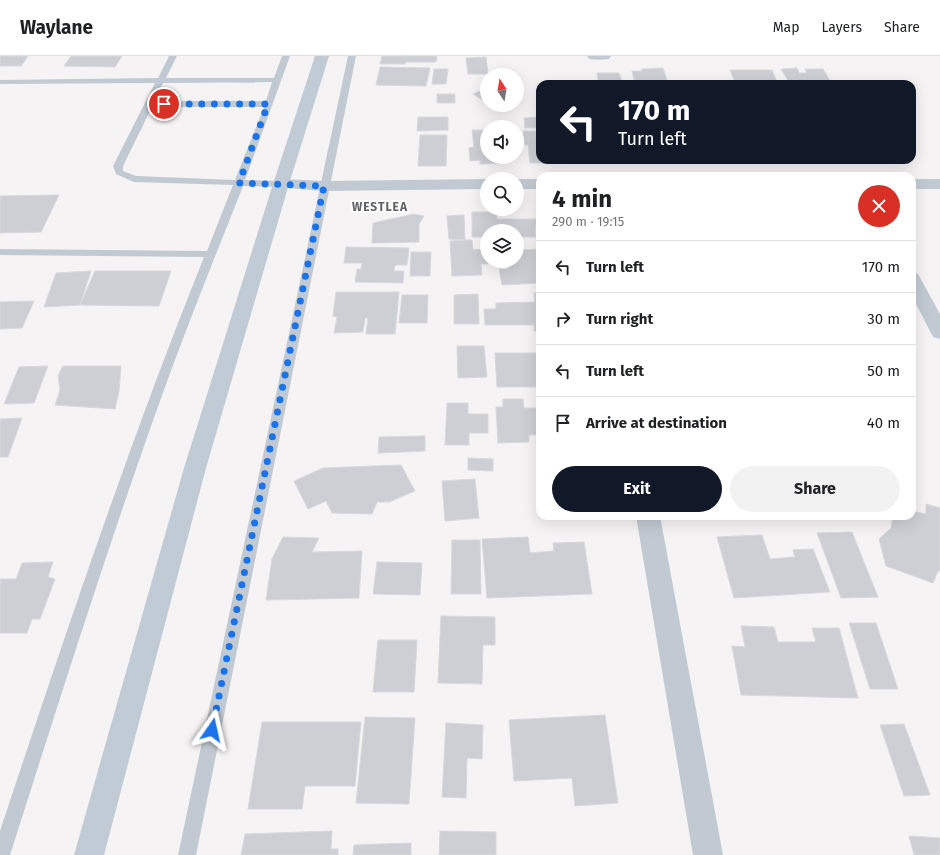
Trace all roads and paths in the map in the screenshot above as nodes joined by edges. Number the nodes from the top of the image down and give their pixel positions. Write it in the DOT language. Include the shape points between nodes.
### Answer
graph roads {
  1 [pos="173,56"];
  2 [pos="286,56"];
  3 [pos="322,56"];
  4 [pos="352,56"];
  5 [pos="594,56"];
  6 [pos="604,56"];
  7 [pos="162,80"];
  8 [pos="277,80"];
  9 [pos="0,82"];
  10 [pos="149,104"];
  11 [pos="268,104"];
  12 [pos="239,183"];
  13 [pos="281,184"];
  14 [pos="480,184"];
  15 [pos="524,184"];
  16 [pos="536,184"];
  17 [pos="916,184"];
  18 [pos="940,184"];
  19 [pos="324,186"];
  20 [pos="0,252"];
  21 [pos="210,254"];
  22 [pos="916,286"];
  23 [pos="940,332"];
  24 [pos="649,520"];
  25 [pos="1,855"];
  26 [pos="89,855"];
  27 [pos="187,855"];
  28 [pos="708,855"];
  1 -- 7 [label="lane"];
  2 -- 8 [label="lane"];
  3 -- 13 [label="street"];
  4 -- 19 [label="lane"];
  5 -- 6 [label="street"];
  7 -- 8 [label="lane"];
  7 -- 9 [label="lane"];
  7 -- 10 [label="lane"];
  8 -- 11 [label="lane"];
  10 -- 11 [label="lane"];
  10 -- 12 [label="lane" via="118,166 119,172 134,179"];
  11 -- 12 [label="lane"];
  12 -- 13 [label="lane"];
  12 -- 21 [label="lane"];
  13 -- 19 [label="street"];
  13 -- 26 [label="street" via="195,468"];
  14 -- 19 [label="street"];
  15 -- 16 [label="street"];
  17 -- 18 [label="street"];
  19 -- 27 [label="lane"];
  20 -- 21 [label="lane"];
  21 -- 25 [label="lane" via="149,414 72,636"];
  22 -- 23 [label="street"];
  24 -- 28 [label="street"];
}
